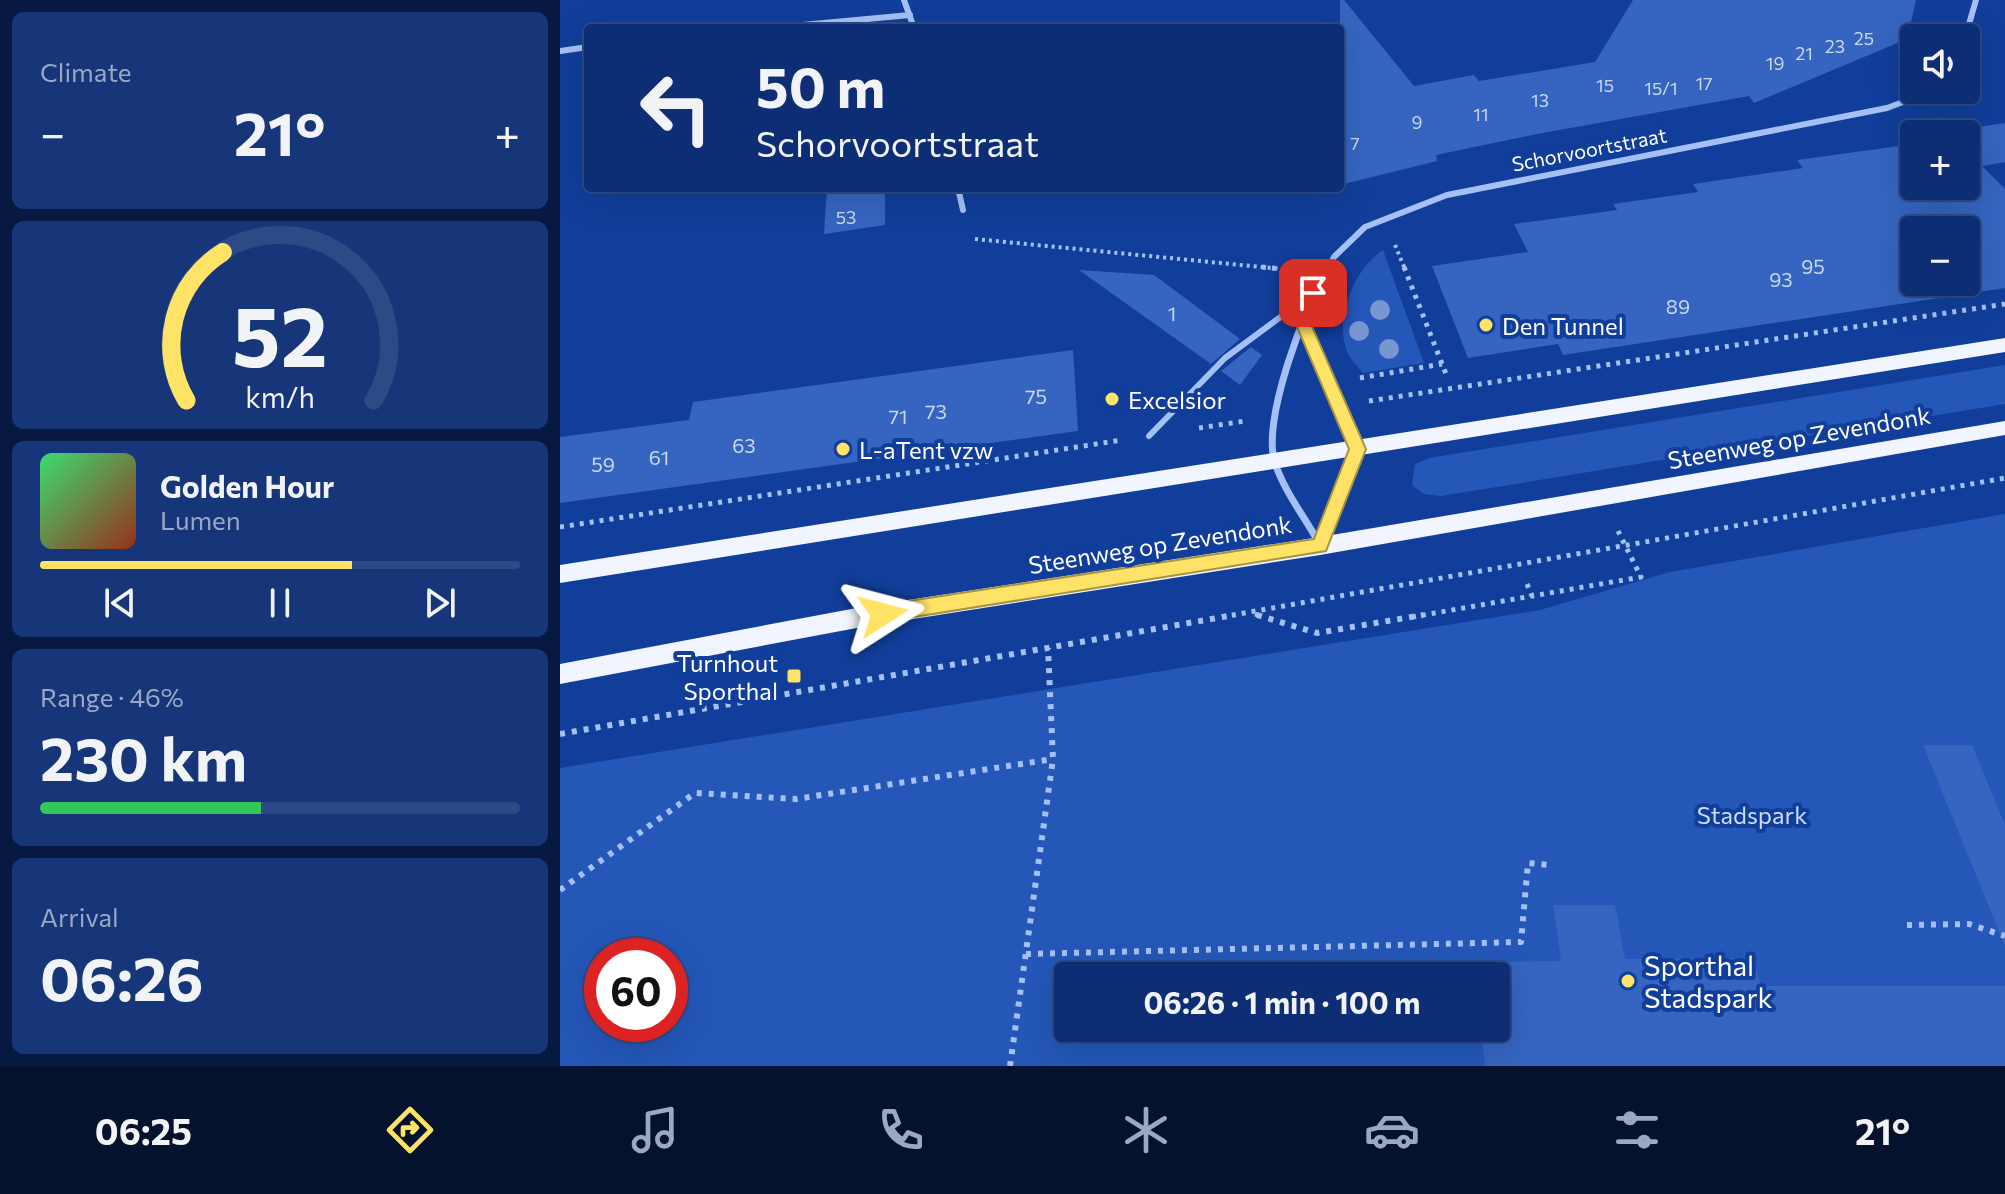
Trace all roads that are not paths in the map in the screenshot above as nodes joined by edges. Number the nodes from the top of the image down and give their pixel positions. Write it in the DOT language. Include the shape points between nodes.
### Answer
graph roads {
  1 [pos="904,0"];
  2 [pos="1976,0"];
  3 [pos="910,15"];
  4 [pos="813,24"];
  5 [pos="913,24"];
  6 [pos="1969,24"];
  7 [pos="584,48"];
  8 [pos="560,51"];
  9 [pos="1900,103"];
  10 [pos="959,192"];
  11 [pos="963,210"];
  12 [pos="1313,293"];
  13 [pos="1302,322"];
  14 [pos="2005,345"];
  15 [pos="2005,428"];
  16 [pos="1149,436"];
  17 [pos="1358,449"];
  18 [pos="1274,461"];
  19 [pos="1320,546"];
  20 [pos="560,574"];
  21 [pos="560,674"];
  1 -- 3 [label="street"];
  2 -- 6 [label="street"];
  3 -- 4 [label="street"];
  3 -- 5 [label="street"];
  7 -- 8 [label="street"];
  9 -- 12 [label="street, Schorvoortstraat" via="1447,195 1365,227 1348,242"];
  10 -- 11 [label="street"];
  12 -- 13 [label="street, Schorvoortstraat"];
  12 -- 16 [label="lane" via="1268,321 1192,387"];
  13 -- 17 [label="street"];
  13 -- 18 [label="street, Schorvoortstraat" via="1276,400"];
  14 -- 17 [label="main road"];
  15 -- 19 [label="main road, Steenweg op Zevendonk"];
  17 -- 18 [label="main road"];
  17 -- 19 [label="street"];
  18 -- 19 [label="street"];
  18 -- 20 [label="main road"];
  19 -- 21 [label="main road, Steenweg op Zevendonk" via="862,617"];
}
